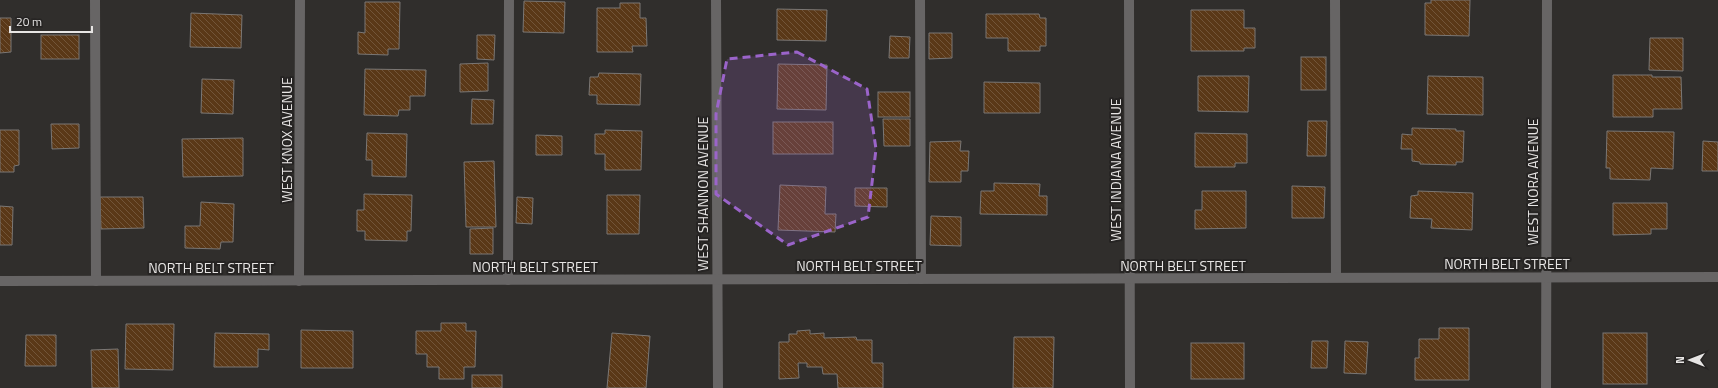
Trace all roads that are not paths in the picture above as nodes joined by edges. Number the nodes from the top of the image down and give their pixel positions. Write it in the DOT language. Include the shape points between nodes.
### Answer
graph roads {
  1 [pos="95,0"];
  2 [pos="300,0"];
  3 [pos="509,0"];
  4 [pos="716,0"];
  5 [pos="920,0"];
  6 [pos="1129,0"];
  7 [pos="1335,0"];
  8 [pos="1547,0"];
  9 [pos="1546,277"];
  10 [pos="1718,277"];
  11 [pos="1336,278"];
  12 [pos="716,279"];
  13 [pos="921,279"];
  14 [pos="1130,279"];
  15 [pos="508,280"];
  16 [pos="96,281"];
  17 [pos="299,281"];
  18 [pos="0,282"];
  19 [pos="718,388"];
  20 [pos="1130,388"];
  21 [pos="1546,388"];
  1 -- 16 [label="street"];
  2 -- 17 [label="street, WEST KNOX AVENUE"];
  3 -- 15 [label="street"];
  4 -- 12 [label="street, WEST SHANNON AVENUE"];
  5 -- 13 [label="street"];
  6 -- 14 [label="street, WEST INDIANA AVENUE"];
  7 -- 11 [label="street"];
  8 -- 9 [label="street, WEST NORA AVENUE"];
  9 -- 10 [label="street, NORTH BELT STREET"];
  9 -- 11 [label="street, NORTH BELT STREET"];
  9 -- 21 [label="street, WEST NORA AVENUE"];
  11 -- 14 [label="street, NORTH BELT STREET"];
  12 -- 13 [label="street, NORTH BELT STREET"];
  12 -- 15 [label="street, NORTH BELT STREET"];
  12 -- 19 [label="street, WEST SHANNON AVENUE"];
  13 -- 14 [label="street, NORTH BELT STREET"];
  14 -- 20 [label="street, WEST INDIANA AVENUE"];
  15 -- 17 [label="street, NORTH BELT STREET"];
  16 -- 17 [label="street, NORTH BELT STREET"];
  16 -- 18 [label="street, NORTH BELT STREET"];
}
